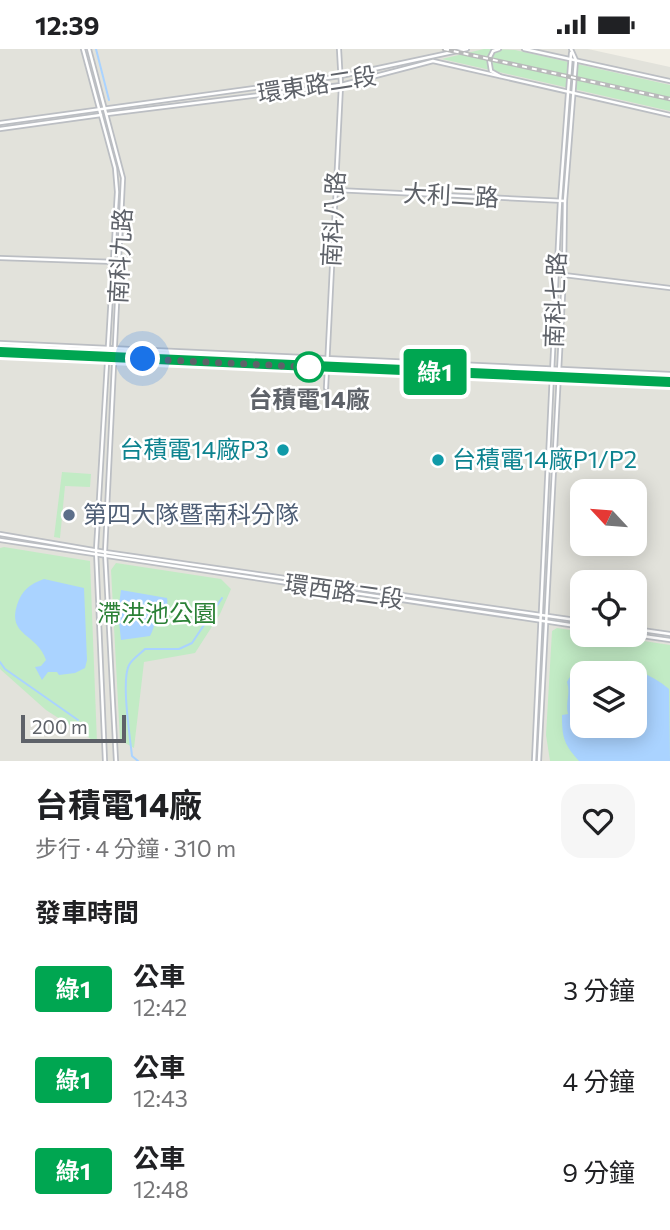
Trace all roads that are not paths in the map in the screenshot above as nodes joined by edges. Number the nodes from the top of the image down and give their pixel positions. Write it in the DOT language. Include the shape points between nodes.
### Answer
graph roads {
  1 [pos="83,49"];
  2 [pos="89,49"];
  3 [pos="339,49"];
  4 [pos="467,49"];
  5 [pos="499,49"];
  6 [pos="524,49"];
  7 [pos="571,49"];
  8 [pos="570,59"];
  9 [pos="576,60"];
  10 [pos="341,76"];
  11 [pos="505,78"];
  12 [pos="670,81"];
  13 [pos="341,85"];
  14 [pos="568,92"];
  15 [pos="574,93"];
  16 [pos="108,108"];
  17 [pos="98,110"];
  18 [pos="110,114"];
  19 [pos="670,114"];
  20 [pos="100,115"];
  21 [pos="0,123"];
  22 [pos="0,129"];
  23 [pos="336,190"];
  24 [pos="560,201"];
  25 [pos="565,201"];
  26 [pos="0,258"];
  27 [pos="115,261"];
  28 [pos="120,262"];
  29 [pos="564,275"];
  30 [pos="670,288"];
  31 [pos="0,343"];
  32 [pos="116,348"];
  33 [pos="109,349"];
  34 [pos="0,352"];
  35 [pos="108,357"];
  36 [pos="116,357"];
  37 [pos="327,358"];
  38 [pos="327,368"];
  39 [pos="553,368"];
  40 [pos="558,368"];
  41 [pos="670,374"];
  42 [pos="552,377"];
  43 [pos="558,377"];
  44 [pos="670,382"];
  45 [pos="326,388"];
  46 [pos="0,534"];
  47 [pos="0,540"];
  48 [pos="96,550"];
  49 [pos="105,552"];
  50 [pos="97,556"];
  51 [pos="106,558"];
  52 [pos="541,615"];
  53 [pos="547,615"];
  54 [pos="570,619"];
  55 [pos="541,621"];
  56 [pos="547,622"];
  57 [pos="570,625"];
  58 [pos="647,631"];
  59 [pos="670,634"];
  60 [pos="647,637"];
  61 [pos="670,640"];
  62 [pos="105,761"];
  63 [pos="116,761"];
  64 [pos="534,761"];
  65 [pos="539,761"];
  1 -- 17 [label="street, 南科九路"];
  2 -- 16 [label="street, 南科九路"];
  3 -- 10 [label="street, 南科八路"];
  4 -- 10 [label="street, 環東路二段"];
  5 -- 11 [label="street" via="493,51 489,65"];
  6 -- 8 [label="street"];
  7 -- 8 [label="street, 南科七路"];
  7 -- 9 [label="street, 南科七路"];
  8 -- 9 [label="street"];
  8 -- 14 [label="street, 南科七路"];
  9 -- 12 [label="street"];
  9 -- 15 [label="street, 南科七路"];
  10 -- 13 [label="street, 南科八路"];
  10 -- 16 [label="street, 環東路二段"];
  11 -- 13 [label="street, 環東路二段" via="433,61"];
  11 -- 14 [label="street, 環東路二段"];
  13 -- 18 [label="street, 環東路二段"];
  13 -- 23 [label="street, 南科八路"];
  14 -- 15 [label="street, 環東路二段"];
  14 -- 24 [label="street, 南科七路"];
  15 -- 19 [label="street, 環東路二段"];
  15 -- 25 [label="street, 南科七路"];
  16 -- 17 [label="street, 環東路二段"];
  16 -- 18 [label="street, 南科九路"];
  17 -- 20 [label="street, 南科九路"];
  17 -- 21 [label="street, 環東路二段"];
  18 -- 20 [label="street, 環東路二段"];
  18 -- 28 [label="street, 南科九路" via="123,178"];
  20 -- 22 [label="street, 環東路二段"];
  20 -- 27 [label="street, 南科九路" via="116,177"];
  23 -- 24 [label="street, 大利二路"];
  23 -- 37 [label="street, 南科八路"];
  24 -- 25 [label="street, 大利二路"];
  24 -- 39 [label="street, 南科七路"];
  25 -- 29 [label="street, 南科七路"];
  26 -- 27 [label="street"];
  27 -- 28 [label="street"];
  27 -- 33 [label="street, 南科九路"];
  28 -- 32 [label="street, 南科九路"];
  29 -- 30 [label="street"];
  29 -- 40 [label="street, 南科七路"];
  31 -- 33 [label="street"];
  32 -- 33 [label="street"];
  32 -- 36 [label="street, 南科九路"];
  32 -- 37 [label="street"];
  33 -- 35 [label="street, 南科九路"];
  34 -- 35 [label="street"];
  35 -- 36 [label="street"];
  35 -- 48 [label="street, 南科九路"];
  36 -- 38 [label="street"];
  36 -- 49 [label="street, 南科九路"];
  37 -- 38 [label="street, 南科八路"];
  37 -- 39 [label="street"];
  38 -- 42 [label="street"];
  38 -- 45 [label="street, 南科八路"];
  39 -- 40 [label="street"];
  39 -- 42 [label="street, 南科七路"];
  40 -- 41 [label="street"];
  40 -- 43 [label="street, 南科七路"];
  42 -- 43 [label="street"];
  42 -- 52 [label="street, 南科七路"];
  43 -- 44 [label="street"];
  43 -- 53 [label="street, 南科七路"];
  46 -- 48 [label="street"];
  47 -- 50 [label="street"];
  48 -- 49 [label="street, 環西路二段"];
  48 -- 50 [label="street, 南科九路"];
  49 -- 51 [label="street, 南科九路"];
  49 -- 52 [label="street, 環西路二段"];
  50 -- 51 [label="street, 環西路二段"];
  50 -- 62 [label="street"];
  51 -- 55 [label="street, 環西路二段"];
  51 -- 63 [label="street"];
  52 -- 53 [label="street, 環西路二段"];
  52 -- 55 [label="street, 南科七路"];
  53 -- 54 [label="street"];
  53 -- 56 [label="street, 南科七路"];
  55 -- 56 [label="street, 環西路二段"];
  55 -- 64 [label="street, 南科七路"];
  56 -- 57 [label="street, 環西路二段"];
  56 -- 65 [label="street"];
  58 -- 59 [label="street"];
  60 -- 61 [label="street"];
}
